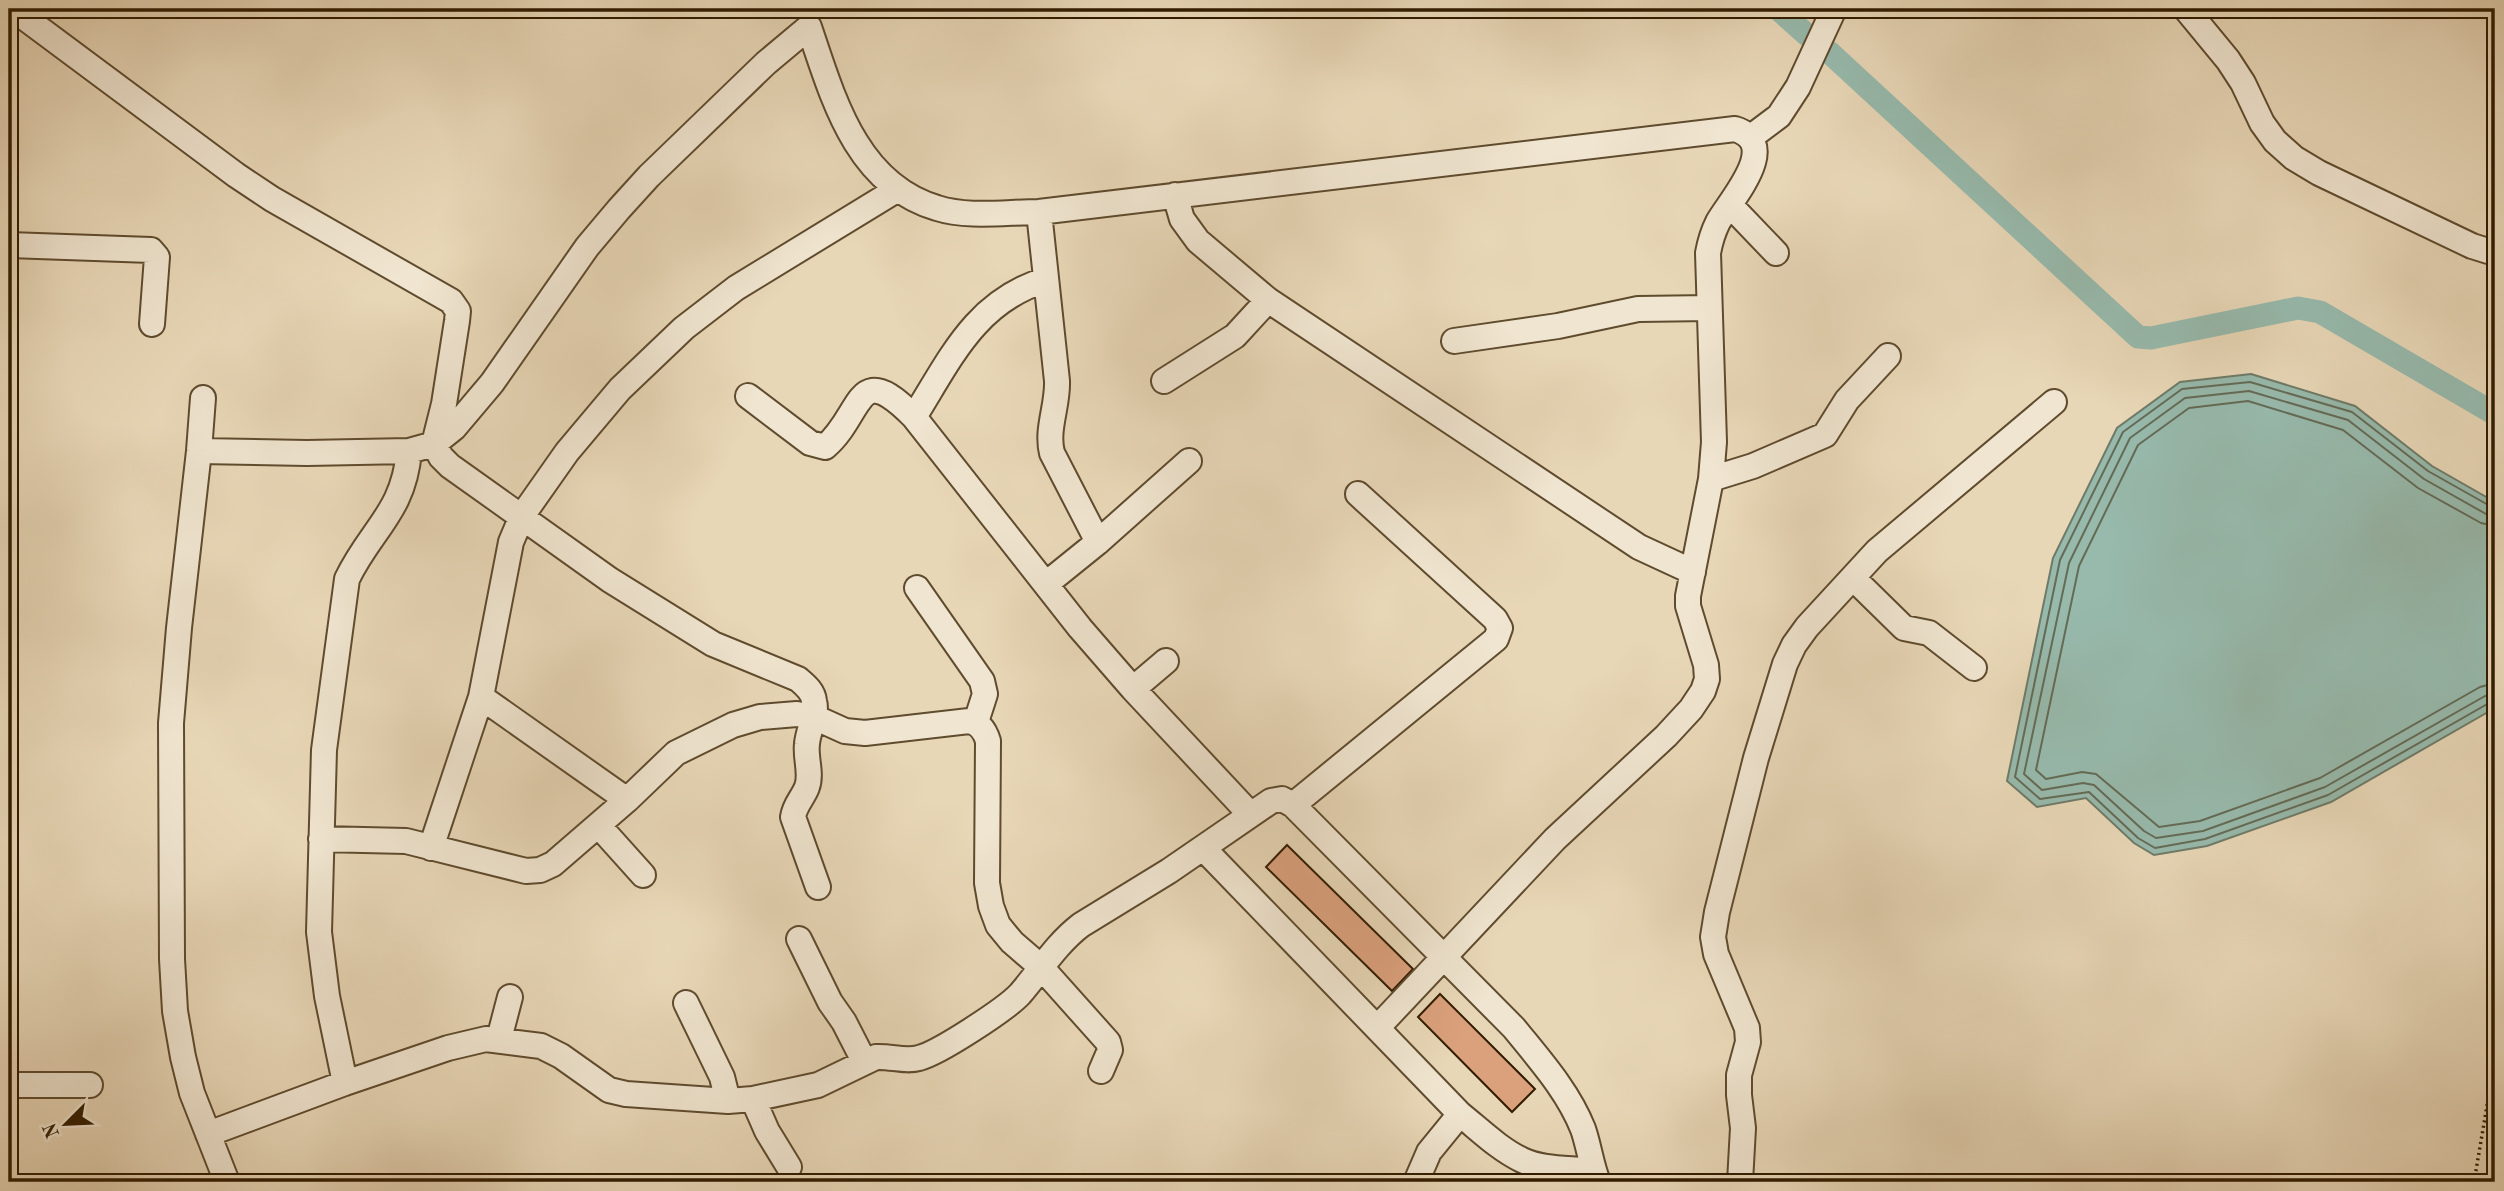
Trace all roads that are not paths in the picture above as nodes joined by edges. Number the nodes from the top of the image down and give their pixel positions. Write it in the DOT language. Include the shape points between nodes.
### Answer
graph roads {
  1 [pos="13,9"];
  2 [pos="1834,9"];
  3 [pos="2186,9"];
  4 [pos="806,18"];
  5 [pos="1751,137"];
  6 [pos="898,189"];
  7 [pos="1175,195"];
  8 [pos="1730,205"];
  9 [pos="1039,212"];
  10 [pos="9,245"];
  11 [pos="2495,250"];
  12 [pos="1776,253"];
  13 [pos="1045,280"];
  14 [pos="1268,300"];
  15 [pos="1709,309"];
  16 [pos="152,324"];
  17 [pos="1454,341"];
  18 [pos="1888,356"];
  19 [pos="1164,381"];
  20 [pos="748,396"];
  21 [pos="203,398"];
  22 [pos="2054,402"];
  23 [pos="914,417"];
  24 [pos="434,444"];
  25 [pos="200,451"];
  26 [pos="408,451"];
  27 [pos="1189,461"];
  28 [pos="1711,478"];
  29 [pos="1358,494"];
  30 [pos="522,516"];
  31 [pos="1098,542"];
  32 [pos="1693,572"];
  33 [pos="1853,578"];
  34 [pos="1046,584"];
  35 [pos="917,588"];
  36 [pos="1166,661"];
  37 [pos="1974,668"];
  38 [pos="1133,689"];
  39 [pos="481,697"];
  40 [pos="814,717"];
  41 [pos="976,722"];
  42 [pos="627,800"];
  43 [pos="1293,806"];
  44 [pos="1250,814"];
  45 [pos="599,826"];
  46 [pos="321,839"];
  47 [pos="431,848"];
  48 [pos="1203,849"];
  49 [pos="643,875"];
  50 [pos="818,887"];
  51 [pos="799,939"];
  52 [pos="1444,958"];
  53 [pos="1041,967"];
  54 [pos="510,997"];
  55 [pos="686,1003"];
  56 [pos="1378,1027"];
  57 [pos="499,1039"];
  58 [pos="864,1061"];
  59 [pos="1101,1071"];
  60 [pos="345,1083"];
  61 [pos="90,1085"];
  62 [pos="9,1086"];
  63 [pos="753,1099"];
  64 [pos="728,1101"];
  65 [pos="1460,1114"];
  66 [pos="208,1134"];
  67 [pos="789,1167"];
  68 [pos="1595,1176"];
  69 [pos="227,1182"];
  70 [pos="1416,1182"];
  71 [pos="1740,1182"];
  1 -- 24 [label="street" via="236,175 451,301 458,311 457,321"];
  2 -- 5 [label="street" via="1798,87 1779,116"];
  3 -- 11 [label="street" via="2228,60 2275,141 2294,158 2472,247"];
  4 -- 6 [label="street" via="835,105 850,134 864,156"];
  4 -- 24 [label="street" via="619,209 492,383"];
  5 -- 7 [label="street" via="1735,129"];
  5 -- 8 [label="street" via="1756,155"];
  6 -- 9 [label="street" via="938,209"];
  6 -- 30 [label="street" via="736,288 684,328 620,389"];
  7 -- 9 [label="street"];
  7 -- 14 [label="street" via="1182,219 1198,241"];
  8 -- 12 [label="street"];
  8 -- 15 [label="street" via="1712,234 1708,253"];
  9 -- 13 [label="street"];
  10 -- 16 [label="street" via="151,250 157,257"];
  13 -- 23 [label="street" via="1006,296 976,322"];
  13 -- 31 [label="street" via="1058,397 1049,439"];
  14 -- 19 [label="street" via="1235,337"];
  14 -- 32 [label="street" via="1639,547"];
  15 -- 17 [label="street" via="1638,309"];
  15 -- 28 [label="street" via="1714,397"];
  18 -- 28 [label="street" via="1847,400 1825,436"];
  20 -- 23 [label="street" via="810,443 825,447 871,391 883,391"];
  21 -- 25 [label="street"];
  22 -- 33 [label="street" via="1877,551"];
  23 -- 34 [label="street"];
  24 -- 26 [label="street"];
  24 -- 30 [label="street" via="450,466"];
  25 -- 26 [label="street"];
  25 -- 66 [label="street" via="171,723 172,945 183,1057"];
  26 -- 46 [label="street" via="400,493 347,579 324,750"];
  27 -- 31 [label="street"];
  28 -- 32 [label="street"];
  29 -- 43 [label="street" via="1495,618 1500,628 1496,639"];
  30 -- 39 [label="street" via="504,572"];
  30 -- 40 [label="street" via="610,580 713,644 798,679 809,689"];
  31 -- 34 [label="street"];
  32 -- 52 [label="street" via="1688,606 1707,679 1697,700 1667,736 1555,839"];
  33 -- 37 [label="street" via="1904,628 1929,633"];
  33 -- 71 [label="street" via="1807,628 1785,664 1717,912 1716,954 1747,1028 1739,1085 1743,1128"];
  34 -- 38 [label="street"];
  35 -- 41 [label="street" via="982,681 985,694"];
  36 -- 38 [label="street"];
  38 -- 44 [label="street"];
  39 -- 42 [label="street"];
  39 -- 47 [label="street"];
  40 -- 41 [label="street" via="845,731 864,733"];
  40 -- 42 [label="street" via="779,715 733,725 676,753"];
  40 -- 50 [label="street" via="807,740 807,788 793,817"];
  41 -- 53 [label="street" via="988,741 991,906 1012,943"];
  42 -- 45 [label="street"];
  43 -- 44 [label="street" via="1282,799"];
  43 -- 52 [label="street"];
  44 -- 48 [label="street"];
  45 -- 47 [label="street" via="541,870 526,871"];
  45 -- 49 [label="street"];
  46 -- 47 [label="street" via="396,840"];
  46 -- 60 [label="street" via="319,932"];
  48 -- 53 [label="street" via="1081,925"];
  48 -- 56 [label="street"];
  51 -- 58 [label="street"];
  52 -- 56 [label="street"];
  52 -- 68 [label="street" via="1545,1066 1583,1129"];
  53 -- 58 [label="street" via="1008,1005 933,1053 907,1060 887,1056"];
  53 -- 59 [label="street" via="1108,1042 1110,1050"];
  54 -- 57 [label="street"];
  55 -- 64 [label="street" via="722,1077"];
  56 -- 65 [label="street"];
  57 -- 60 [label="street" via="469,1041"];
  57 -- 64 [label="street" via="541,1046 609,1090"];
  58 -- 63 [label="street" via="818,1085"];
  60 -- 66 [label="street"];
  61 -- 62 [label="street"];
  63 -- 64 [label="street"];
  63 -- 67 [label="street"];
  65 -- 68 [label="street" via="1523,1160"];
  65 -- 70 [label="street" via="1429,1152"];
  66 -- 69 [label="street"];
}
